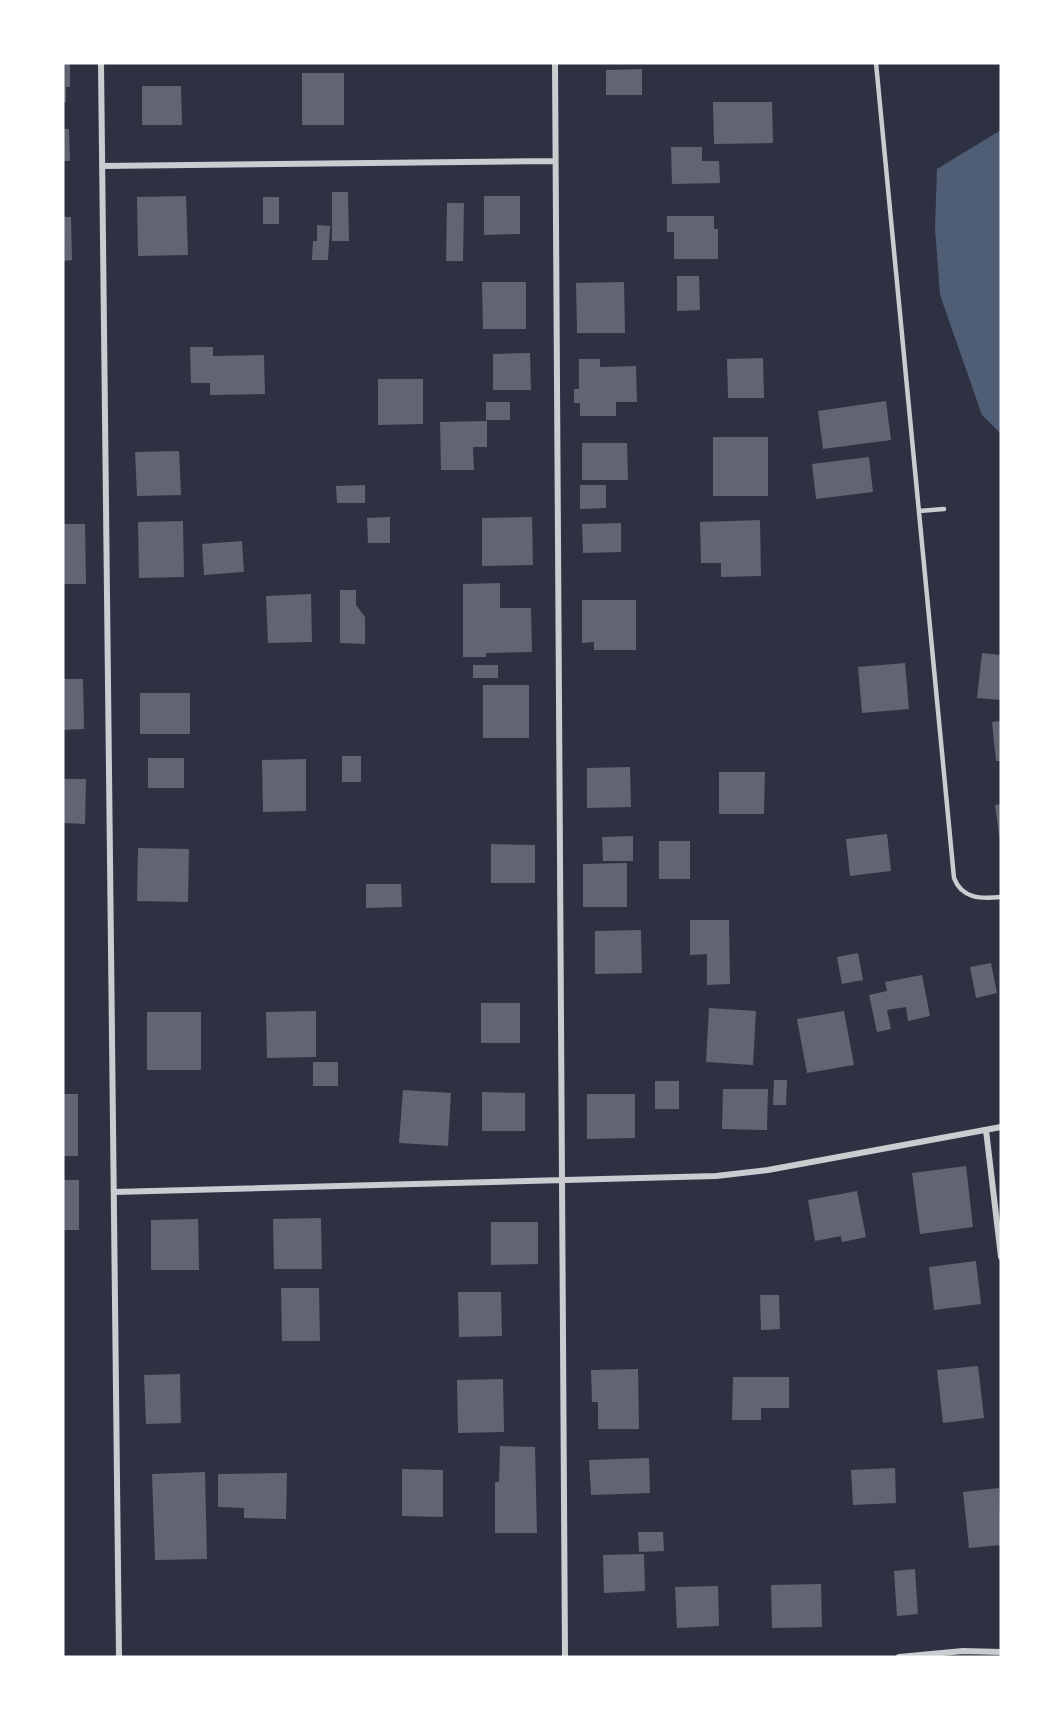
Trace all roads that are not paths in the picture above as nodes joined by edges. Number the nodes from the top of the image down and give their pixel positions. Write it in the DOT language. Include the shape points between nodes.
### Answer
graph roads {
  1 [pos="101,63"];
  2 [pos="555,63"];
  3 [pos="876,63"];
  4 [pos="555,161"];
  5 [pos="102,166"];
  6 [pos="944,509"];
  7 [pos="919,511"];
  8 [pos="1001,897"];
  9 [pos="1001,1127"];
  10 [pos="986,1130"];
  11 [pos="560,1182"];
  12 [pos="114,1192"];
  13 [pos="1001,1257"];
  14 [pos="1001,1652"];
  15 [pos="119,1657"];
  16 [pos="565,1657"];
  17 [pos="899,1657"];
  1 -- 5 [label="street"];
  2 -- 4 [label="street"];
  3 -- 7 [label="lane"];
  4 -- 5 [label="street"];
  4 -- 11 [label="street"];
  5 -- 12 [label="street"];
  6 -- 7 [label="lane"];
  7 -- 8 [label="lane" via="954,878 958,889 970,896"];
  9 -- 10 [label="street"];
  10 -- 11 [label="street" via="726,1175"];
  10 -- 13 [label="street"];
  11 -- 12 [label="street"];
  11 -- 16 [label="street"];
  12 -- 15 [label="street"];
  14 -- 17 [label="street"];
}
